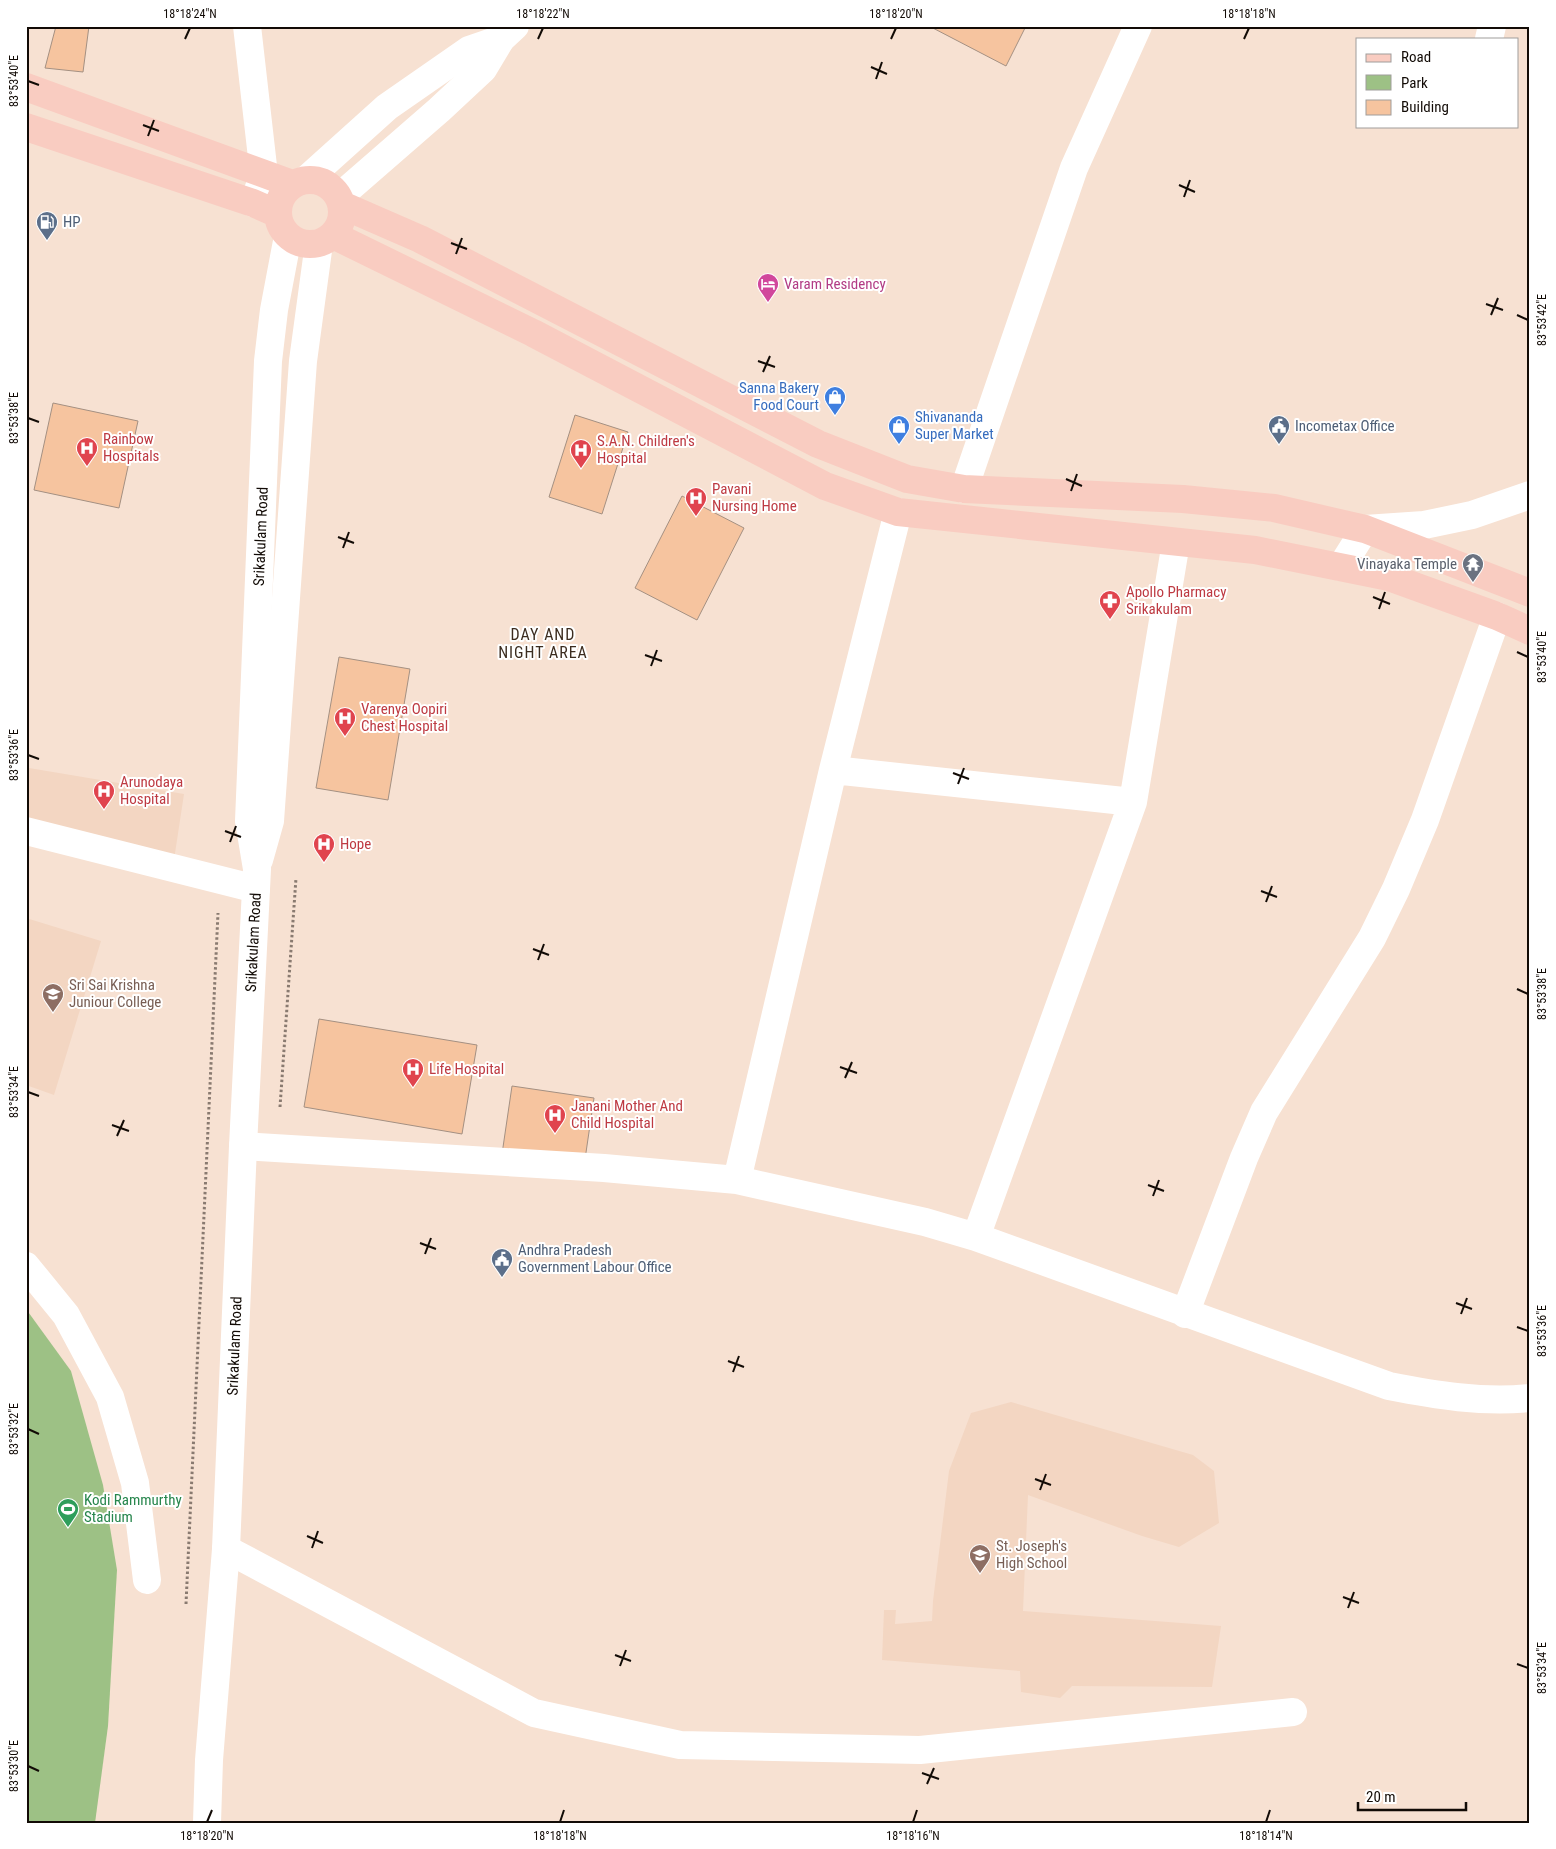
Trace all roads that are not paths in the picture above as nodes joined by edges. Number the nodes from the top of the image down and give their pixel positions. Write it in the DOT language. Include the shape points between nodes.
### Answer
graph roads {
  1 [pos="247,26"];
  2 [pos="1138,26"];
  3 [pos="508,33"];
  4 [pos="26,87"];
  5 [pos="26,128"];
  6 [pos="264,175"];
  7 [pos="299,182"];
  8 [pos="341,201"];
  9 [pos="253,202"];
  10 [pos="283,225"];
  11 [pos="326,239"];
  12 [pos="964,489"];
  13 [pos="1530,494"];
  14 [pos="898,512"];
  15 [pos="1365,529"];
  16 [pos="1176,542"];
  17 [pos="1341,567"];
  18 [pos="1530,593"];
  19 [pos="1497,616"];
  20 [pos="1530,631"];
  21 [pos="833,770"];
  22 [pos="1133,802"];
  23 [pos="26,831"];
  24 [pos="256,879"];
  25 [pos="242,1146"];
  26 [pos="737,1180"];
  27 [pos="976,1237"];
  28 [pos="26,1266"];
  29 [pos="1185,1314"];
  30 [pos="1530,1398"];
  31 [pos="226,1549"];
  32 [pos="147,1580"];
  33 [pos="1293,1712"];
  34 [pos="207,1823"];
  1 -- 6 [label="street"];
  2 -- 12 [label="street" via="1074,168"];
  3 -- 7 [label="street" via="469,50 387,106"];
  3 -- 8 [label="street" via="482,69"];
  4 -- 6 [label="main road"];
  5 -- 9 [label="main road"];
  6 -- 7 [label="main road"];
  6 -- 9 [label="street"];
  7 -- 8 [label="main road" via="317,179 326,183"];
  7 -- 10 [label="main road" via="283,192 279,203"];
  8 -- 11 [label="main road" via="340,226"];
  8 -- 12 [label="main road" via="818,444 907,479"];
  9 -- 10 [label="main road"];
  10 -- 11 [label="main road" via="302,244"];
  10 -- 24 [label="street, Srikakulam Road" via="268,371 249,821"];
  11 -- 14 [label="main road" via="533,333 825,486"];
  11 -- 24 [label="street, Srikakulam Road" via="302,361 270,821"];
  12 -- 15 [label="main road" via="1192,500 1274,508"];
  13 -- 15 [label="street" via="1472,515 1433,523"];
  14 -- 16 [label="main road"];
  14 -- 21 [label="street"];
  15 -- 17 [label="street"];
  15 -- 18 [label="main road"];
  16 -- 17 [label="main road" via="1255,550"];
  16 -- 22 [label="street"];
  17 -- 19 [label="main road" via="1388,577"];
  19 -- 20 [label="main road"];
  19 -- 29 [label="street" via="1396,889 1372,938 1264,1112"];
  21 -- 22 [label="street"];
  21 -- 26 [label="street"];
  22 -- 27 [label="street"];
  23 -- 24 [label="street" via="222,880"];
  24 -- 25 [label="street, Srikakulam Road"];
  25 -- 26 [label="street" via="604,1168"];
  25 -- 31 [label="street, Srikakulam Road"];
  26 -- 27 [label="street" via="925,1222"];
  27 -- 29 [label="street"];
  28 -- 32 [label="street" via="66,1316 110,1397 135,1483"];
  29 -- 30 [label="street" via="1389,1386 1441,1396 1506,1400"];
  31 -- 33 [label="street" via="534,1713 680,1745 920,1750"];
  31 -- 34 [label="street, Srikakulam Road"];
}
